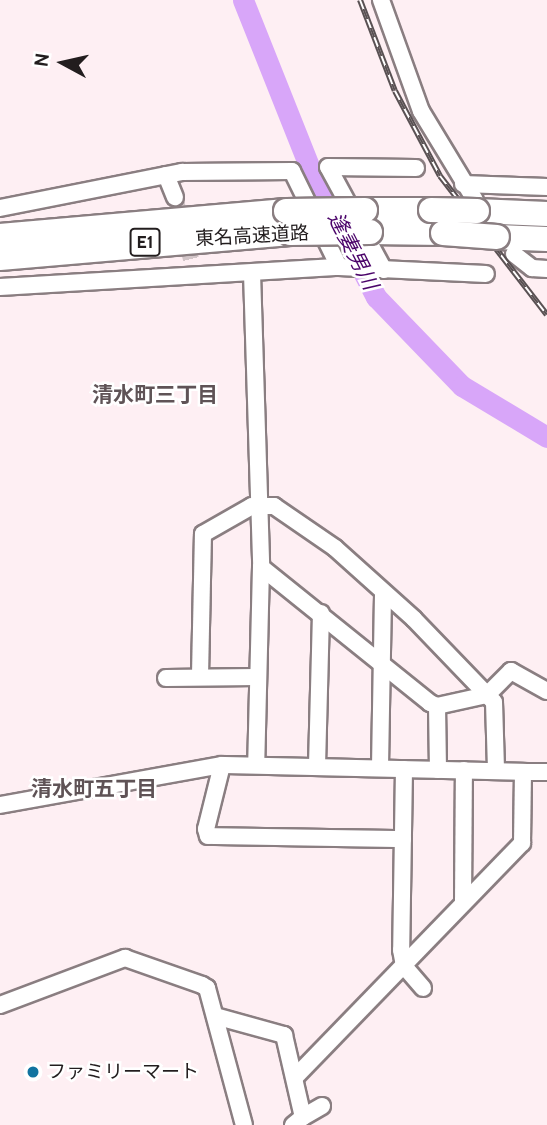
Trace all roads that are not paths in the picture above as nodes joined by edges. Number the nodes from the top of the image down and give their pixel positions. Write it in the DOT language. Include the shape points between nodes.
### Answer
graph roads {
  1 [pos="381,0"];
  2 [pos="416,168"];
  3 [pos="166,175"];
  4 [pos="463,184"];
  5 [pos="547,187"];
  6 [pos="175,197"];
  7 [pos="476,205"];
  8 [pos="0,208"];
  9 [pos="547,214"];
  10 [pos="367,221"];
  11 [pos="288,222"];
  12 [pos="0,236"];
  13 [pos="547,239"];
  14 [pos="506,245"];
  15 [pos="0,258"];
  16 [pos="341,268"];
  17 [pos="547,269"];
  18 [pos="380,270"];
  19 [pos="252,273"];
  20 [pos="486,274"];
  21 [pos="0,286"];
  22 [pos="260,506"];
  23 [pos="261,567"];
  24 [pos="383,595"];
  25 [pos="321,613"];
  26 [pos="382,664"];
  27 [pos="200,677"];
  28 [pos="257,677"];
  29 [pos="166,678"];
  30 [pos="547,691"];
  31 [pos="487,695"];
  32 [pos="437,706"];
  33 [pos="222,765"];
  34 [pos="256,765"];
  35 [pos="317,766"];
  36 [pos="380,767"];
  37 [pos="404,769"];
  38 [pos="438,769"];
  39 [pos="464,770"];
  40 [pos="496,771"];
  41 [pos="523,772"];
  42 [pos="547,772"];
  43 [pos="0,805"];
  44 [pos="403,839"];
  45 [pos="463,903"];
  46 [pos="404,966"];
  47 [pos="423,988"];
  48 [pos="0,1004"];
  49 [pos="215,1016"];
  50 [pos="296,1076"];
  51 [pos="322,1106"];
  52 [pos="298,1121"];
  53 [pos="244,1125"];
  1 -- 4 [label="street" via="421,111"];
  2 -- 18 [label="street" via="328,167"];
  3 -- 6 [label="street"];
  3 -- 8 [label="street" via="61,192"];
  3 -- 16 [label="street" via="292,170"];
  4 -- 5 [label="street"];
  4 -- 7 [label="street"];
  7 -- 9 [label="highway, 東名高速道路 / E1"];
  7 -- 10 [label="highway, 東名高速道路 / E1, bridge"];
  10 -- 11 [label="highway, 東名高速道路 / E1, bridge"];
  10 -- 14 [label="highway, 東名高速道路 / E1, bridge"];
  11 -- 12 [label="highway, 東名高速道路 / E1"];
  11 -- 15 [label="highway, 東名高速道路 / E1"];
  13 -- 14 [label="highway, 東名高速道路 / E1"];
  14 -- 17 [label="street" via="532,268"];
  16 -- 18 [label="street"];
  16 -- 19 [label="street"];
  18 -- 20 [label="street"];
  19 -- 21 [label="street" via="194,270"];
  19 -- 22 [label="street"];
  22 -- 23 [label="street"];
  22 -- 24 [label="street" via="279,508 335,548"];
  22 -- 27 [label="street" via="207,530 201,539"];
  23 -- 25 [label="street"];
  23 -- 28 [label="street"];
  24 -- 26 [label="street"];
  24 -- 31 [label="street" via="414,619"];
  25 -- 26 [label="street"];
  25 -- 35 [label="street"];
  26 -- 32 [label="street"];
  26 -- 36 [label="street"];
  27 -- 28 [label="street"];
  27 -- 29 [label="street"];
  28 -- 34 [label="street"];
  30 -- 31 [label="street" via="511,671"];
  31 -- 32 [label="street"];
  31 -- 40 [label="street" via="495,709"];
  32 -- 38 [label="street"];
  33 -- 34 [label="street"];
  33 -- 43 [label="street"];
  33 -- 44 [label="street" via="208,836"];
  34 -- 35 [label="street"];
  35 -- 36 [label="street"];
  36 -- 37 [label="street"];
  37 -- 38 [label="street"];
  37 -- 44 [label="street"];
  38 -- 39 [label="street"];
  39 -- 40 [label="street"];
  39 -- 45 [label="street"];
  40 -- 41 [label="street"];
  41 -- 42 [label="street"];
  41 -- 45 [label="street" via="522,843"];
  44 -- 46 [label="street"];
  45 -- 46 [label="street"];
  46 -- 47 [label="street"];
  46 -- 50 [label="street"];
  48 -- 49 [label="street" via="125,958 207,988"];
  49 -- 50 [label="street" via="284,1035"];
  49 -- 53 [label="street"];
  50 -- 52 [label="street"];
  51 -- 52 [label="street"];
}
